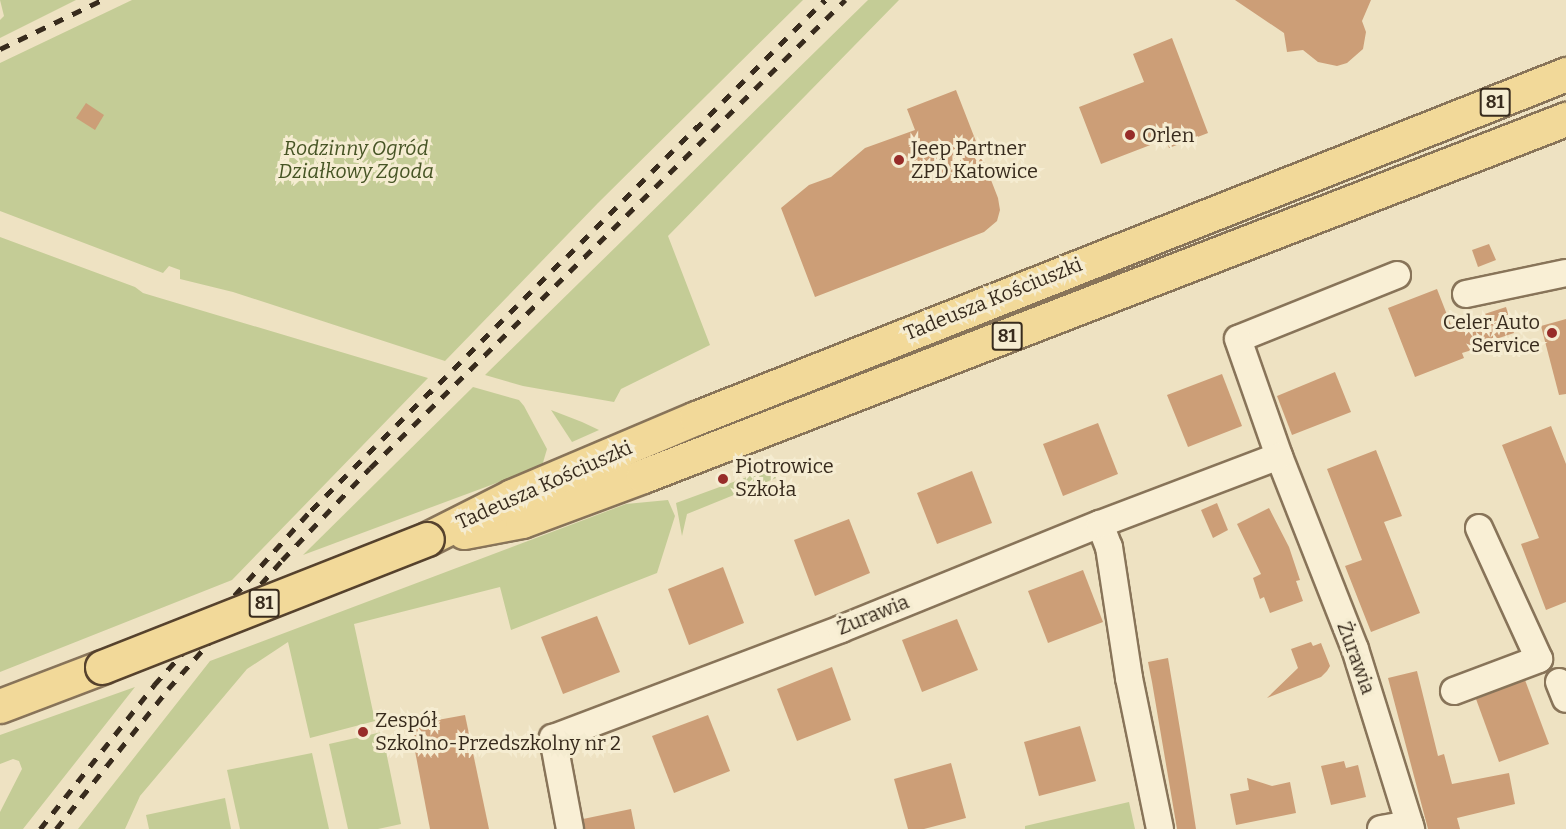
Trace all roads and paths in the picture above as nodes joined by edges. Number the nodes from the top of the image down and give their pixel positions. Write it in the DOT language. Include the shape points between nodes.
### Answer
graph roads {
  1 [pos="1566,74"];
  2 [pos="1566,119"];
  3 [pos="1566,273"];
  4 [pos="1397,275"];
  5 [pos="1466,294"];
  6 [pos="1279,456"];
  7 [pos="1101,524"];
  8 [pos="1479,528"];
  9 [pos="427,539"];
  10 [pos="1454,692"];
  11 [pos="0,706"];
  12 [pos="1410,826"];
  13 [pos="570,829"];
  14 [pos="1160,829"];
  15 [pos="1381,829"];
  1 -- 9 [label="main road, Tadeusza Kościuszki / 81" via="696,418 512,496"];
  2 -- 9 [label="main road, Tadeusza Kościuszki / 81" via="522,521"];
  3 -- 5 [label="street"];
  4 -- 6 [label="street, Żurawia" via="1238,339"];
  6 -- 7 [label="street, Żurawia"];
  6 -- 12 [label="street, Żurawia" via="1355,650"];
  7 -- 13 [label="street, Żurawia" via="553,738"];
  7 -- 14 [label="street" via="1109,547 1129,678"];
  8 -- 10 [label="street" via="1539,659"];
  9 -- 11 [label="main road, Tadeusza Kościuszki / 81, bridge"];
  12 -- 15 [label="street"];
}
